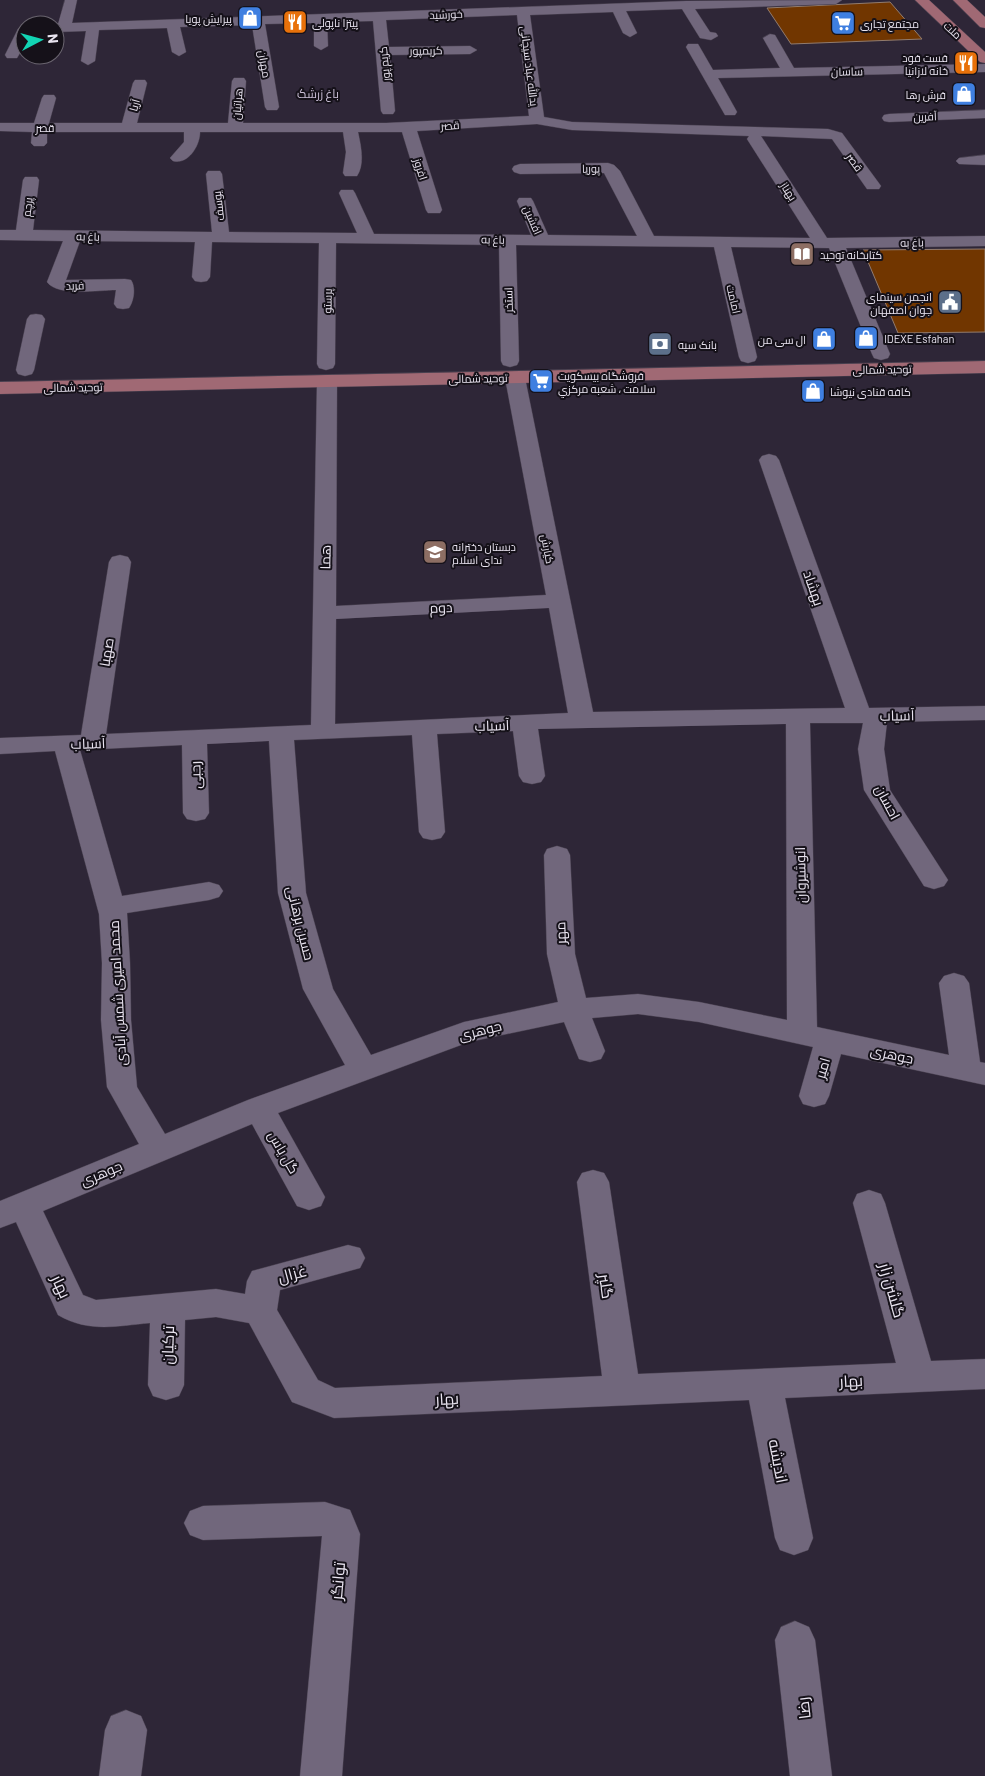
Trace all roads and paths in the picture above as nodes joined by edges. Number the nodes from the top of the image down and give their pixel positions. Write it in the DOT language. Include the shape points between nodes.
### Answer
graph roads {
  1 [pos="70,0"];
  2 [pos="414,0"];
  3 [pos="836,0"];
  4 [pos="921,0"];
  5 [pos="958,0"];
  6 [pos="727,2"];
  7 [pos="680,4"];
  8 [pos="567,5"];
  9 [pos="478,6"];
  10 [pos="265,7"];
  11 [pos="164,8"];
  12 [pos="618,8"];
  13 [pos="523,11"];
  14 [pos="64,15"];
  15 [pos="323,15"];
  16 [pos="420,15"];
  17 [pos="379,16"];
  18 [pos="263,21"];
  19 [pos="168,24"];
  20 [pos="985,24"];
  21 [pos="93,27"];
  22 [pos="65,28"];
  23 [pos="8,30"];
  24 [pos="15,30"];
  25 [pos="630,33"];
  26 [pos="711,36"];
  27 [pos="770,38"];
  28 [pos="321,46"];
  29 [pos="693,47"];
  30 [pos="15,49"];
  31 [pos="470,50"];
  32 [pos="382,51"];
  33 [pos="179,52"];
  34 [pos="12,55"];
  35 [pos="985,59"];
  36 [pos="88,60"];
  37 [pos="985,68"];
  38 [pos="905,70"];
  39 [pos="790,72"];
  40 [pos="709,74"];
  41 [pos="239,81"];
  42 [pos="140,83"];
  43 [pos="915,84"];
  44 [pos="49,98"];
  45 [pos="272,107"];
  46 [pos="388,111"];
  47 [pos="730,112"];
  48 [pos="985,114"];
  49 [pos="889,117"];
  50 [pos="537,120"];
  51 [pos="0,127"];
  52 [pos="40,127"];
  53 [pos="192,127"];
  54 [pos="235,127"];
  55 [pos="408,127"];
  56 [pos="350,128"];
  57 [pos="120,132"];
  58 [pos="755,139"];
  59 [pos="39,144"];
  60 [pos="178,158"];
  61 [pos="985,160"];
  62 [pos="964,161"];
  63 [pos="520,169"];
  64 [pos="351,173"];
  65 [pos="214,174"];
  66 [pos="31,180"];
  67 [pos="873,186"];
  68 [pos="347,193"];
  69 [pos="525,201"];
  70 [pos="434,210"];
  71 [pos="0,235"];
  72 [pos="24,235"];
  73 [pos="73,236"];
  74 [pos="204,237"];
  75 [pos="222,237"];
  76 [pos="328,238"];
  77 [pos="368,238"];
  78 [pos="506,239"];
  79 [pos="542,240"];
  80 [pos="648,241"];
  81 [pos="985,241"];
  82 [pos="721,242"];
  83 [pos="829,243"];
  84 [pos="201,277"];
  85 [pos="124,304"];
  86 [pos="36,319"];
  87 [pos="985,352"];
  88 [pos="881,354"];
  89 [pos="748,357"];
  90 [pos="985,366"];
  91 [pos="512,369"];
  92 [pos="0,370"];
  93 [pos="25,370"];
  94 [pos="327,373"];
  95 [pos="0,388"];
  96 [pos="769,460"];
  97 [pos="120,562"];
  98 [pos="558,601"];
  99 [pos="324,613"];
  100 [pos="985,714"];
  101 [pos="868,716"];
  102 [pos="798,717"];
  103 [pos="582,720"];
  104 [pos="525,724"];
  105 [pos="424,728"];
  106 [pos="323,732"];
  107 [pos="281,734"];
  108 [pos="194,738"];
  109 [pos="79,743"];
  110 [pos="0,746"];
  111 [pos="532,776"];
  112 [pos="196,813"];
  113 [pos="432,832"];
  114 [pos="557,855"];
  115 [pos="934,880"];
  116 [pos="208,891"];
  117 [pos="110,907"];
  118 [pos="954,983"];
  119 [pos="574,1009"];
  120 [pos="816,1037"];
  121 [pos="590,1052"];
  122 [pos="363,1070"];
  123 [pos="976,1072"];
  124 [pos="814,1096"];
  125 [pos="259,1108"];
  126 [pos="158,1149"];
  127 [pos="593,1182"];
  128 [pos="309,1197"];
  129 [pos="869,1203"];
  130 [pos="12,1210"];
  131 [pos="348,1258"];
  132 [pos="168,1306"];
  133 [pos="260,1311"];
  134 [pos="985,1374"];
  135 [pos="918,1377"];
  136 [pos="764,1384"];
  137 [pos="166,1385"];
  138 [pos="622,1390"];
  139 [pos="202,1523"];
  140 [pos="794,1538"];
  141 [pos="795,1640"];
  142 [pos="126,1730"];
  143 [pos="120,1776"];
  144 [pos="320,1776"];
  145 [pos="811,1776"];
  1 -- 14 [label="street"];
  2 -- 16 [label="street"];
  3 -- 6 [label="street, خورشید"];
  4 -- 35 [label="main road, ملت"];
  5 -- 20 [label="main road, ملت"];
  6 -- 7 [label="street, خورشید"];
  7 -- 12 [label="street, خورشید"];
  7 -- 26 [label="street" via="705,35"];
  8 -- 12 [label="street, خورشید"];
  8 -- 13 [label="street, خورشید"];
  9 -- 13 [label="street, خورشید"];
  9 -- 16 [label="street, خورشید"];
  10 -- 18 [label="street, مهران"];
  11 -- 19 [label="street"];
  12 -- 25 [label="street"];
  13 -- 50 [label="street, یدالله عباد سیچانی"];
  15 -- 17 [label="street, خورشید"];
  15 -- 18 [label="street, خورشید"];
  15 -- 28 [label="street"];
  16 -- 17 [label="street, خورشید"];
  17 -- 32 [label="street, کریم پور"];
  18 -- 19 [label="street, خورشید"];
  18 -- 45 [label="street, مهران"];
  19 -- 21 [label="street, خورشید"];
  19 -- 33 [label="street"];
  21 -- 22 [label="street, خورشید"];
  21 -- 36 [label="street"];
  23 -- 24 [label="street"];
  27 -- 39 [label="street"];
  29 -- 40 [label="street"];
  30 -- 34 [label="street"];
  31 -- 32 [label="street, کریمپور"];
  32 -- 46 [label="street, کریم پور"];
  37 -- 38 [label="street, ساسان"];
  38 -- 39 [label="street, ساسان"];
  38 -- 43 [label="street"];
  39 -- 40 [label="street, ساسان"];
  40 -- 47 [label="street"];
  41 -- 54 [label="street, هراتیان"];
  42 -- 57 [label="street, آریا"];
  44 -- 52 [label="street"];
  48 -- 49 [label="street, آفرین"];
  50 -- 55 [label="street, قصر"];
  50 -- 67 [label="street, قصر" via="572,126 834,135"];
  51 -- 52 [label="street, قصر"];
  52 -- 57 [label="street, قصر"];
  52 -- 59 [label="street"];
  53 -- 54 [label="street, قصر"];
  53 -- 57 [label="street, قصر"];
  53 -- 60 [label="street" via="192,144"];
  54 -- 56 [label="street, قصر"];
  55 -- 56 [label="street, قصر"];
  55 -- 70 [label="street, افروز"];
  56 -- 64 [label="street" via="354,152"];
  58 -- 83 [label="street, بهناز"];
  61 -- 62 [label="street"];
  63 -- 80 [label="street, پوریا" via="608,168"];
  65 -- 75 [label="street, یوسف"];
  66 -- 72 [label="street, پرچم"];
  68 -- 77 [label="street"];
  69 -- 79 [label="street, افشین"];
  71 -- 72 [label="street, باغ به"];
  72 -- 73 [label="street, باغ به"];
  73 -- 74 [label="street, باغ به"];
  73 -- 85 [label="street, فرید" via="56,282 64,286 125,284"];
  74 -- 75 [label="street, باغ به"];
  74 -- 84 [label="street"];
  75 -- 76 [label="street, باغ به"];
  76 -- 77 [label="street, باغ به"];
  76 -- 94 [label="street, پرستو"];
  77 -- 78 [label="street, باغ به"];
  78 -- 79 [label="street, باغ به"];
  78 -- 91 [label="street, استخر"];
  79 -- 80 [label="street, باغ به"];
  80 -- 82 [label="street, باغ به"];
  81 -- 83 [label="street, باغ به"];
  82 -- 83 [label="street, باغ به"];
  82 -- 89 [label="street, امامت"];
  83 -- 88 [label="street, بهناز"];
  86 -- 93 [label="street"];
  87 -- 88 [label="main road, توحید شمالی"];
  88 -- 89 [label="main road, توحید شمالی"];
  89 -- 91 [label="main road, توحید شمالی"];
  90 -- 91 [label="main road, توحید شمالی"];
  91 -- 94 [label="main road, توحید شمالی"];
  91 -- 98 [label="street, کیارش"];
  92 -- 93 [label="main road, توحید شمالی"];
  93 -- 94 [label="main road, توحید شمالی"];
  94 -- 95 [label="main road, توحید شمالی"];
  94 -- 99 [label="street, هما"];
  96 -- 101 [label="street, بهشاد"];
  97 -- 109 [label="street, صهبا"];
  98 -- 99 [label="street, دوم"];
  98 -- 103 [label="street, کیارش"];
  99 -- 106 [label="street, هما"];
  100 -- 101 [label="street, آسیاب"];
  101 -- 102 [label="street, آسیاب"];
  101 -- 115 [label="street, احسان" via="878,790"];
  102 -- 103 [label="street, آسیاب"];
  102 -- 120 [label="street, انوشیروان"];
  103 -- 104 [label="street, آسیاب"];
  104 -- 105 [label="street, آسیاب"];
  104 -- 111 [label="street"];
  105 -- 106 [label="street, آسیاب"];
  105 -- 113 [label="street"];
  106 -- 107 [label="street, آسیاب"];
  107 -- 108 [label="street, آسیاب"];
  107 -- 122 [label="street, حسین برهانی" via="292,893 318,989"];
  108 -- 109 [label="street, آسیاب"];
  108 -- 112 [label="street, رجبی"];
  109 -- 110 [label="street, آسیاب"];
  109 -- 117 [label="street, محمد امیری شمس آبادی"];
  114 -- 119 [label="street, مهر" via="561,954"];
  116 -- 117 [label="street"];
  117 -- 126 [label="street, محمد امیری شمس آبادی" via="122,1087"];
  118 -- 123 [label="street"];
  119 -- 120 [label="street, جوهری" via="638,1004 699,1012"];
  119 -- 121 [label="street, مهر"];
  119 -- 122 [label="street, جوهری" via="464,1033"];
  120 -- 123 [label="street, جوهری"];
  120 -- 124 [label="street, امیر"];
  122 -- 125 [label="street, جوهری"];
  125 -- 126 [label="street, جوهری"];
  125 -- 128 [label="street, گل یاس"];
  126 -- 130 [label="street, جوهری"];
  127 -- 138 [label="street, گلپر"];
  129 -- 135 [label="street, گلشن زار"];
  130 -- 132 [label="street, بهار" via="70,1305 82,1312 96,1314"];
  131 -- 133 [label="street, غزال" via="264,1281"];
  132 -- 133 [label="street, بهار" via="216,1303"];
  132 -- 137 [label="street, ترکیان"];
  133 -- 138 [label="street, بهار" via="305,1391 334,1403"];
  134 -- 135 [label="street, بهار"];
  135 -- 136 [label="street, بهار"];
  136 -- 138 [label="street, بهار"];
  136 -- 140 [label="street, اندیشه"];
  139 -- 144 [label="street, توانگر" via="325,1519 337,1522 341,1534"];
  141 -- 145 [label="street, رضا"];
  142 -- 143 [label="street"];
}
